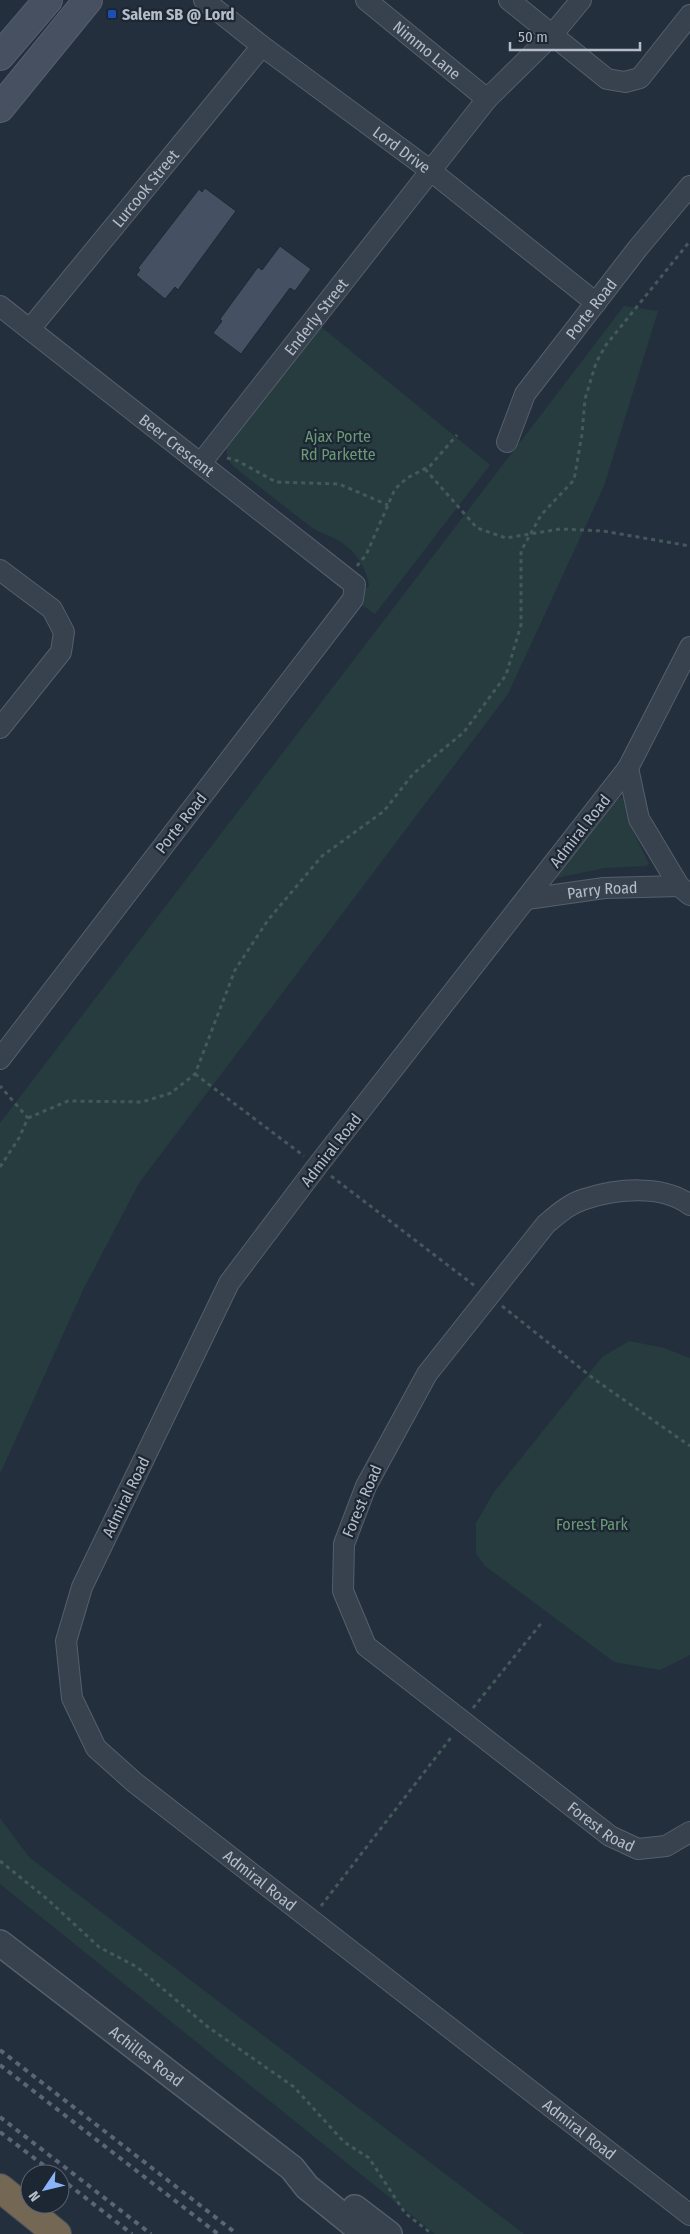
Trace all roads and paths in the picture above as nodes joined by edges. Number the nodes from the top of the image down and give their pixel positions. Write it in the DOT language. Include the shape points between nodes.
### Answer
graph roads {
  1 [pos="48,0"];
  2 [pos="88,0"];
  3 [pos="204,0"];
  4 [pos="366,0"];
  5 [pos="508,0"];
  6 [pos="581,0"];
  7 [pos="690,15"];
  8 [pos="552,35"];
  9 [pos="262,46"];
  10 [pos="0,56"];
  11 [pos="488,100"];
  12 [pos="0,108"];
  13 [pos="431,171"];
  14 [pos="690,186"];
  15 [pos="690,241"];
  16 [pos="596,303"];
  17 [pos="0,306"];
  18 [pos="30,330"];
  19 [pos="458,435"];
  20 [pos="507,442"];
  21 [pos="213,447"];
  22 [pos="201,463"];
  23 [pos="425,469"];
  24 [pos="388,504"];
  25 [pos="530,534"];
  26 [pos="690,546"];
  27 [pos="0,570"];
  28 [pos="356,576"];
  29 [pos="690,647"];
  30 [pos="0,728"];
  31 [pos="628,768"];
  32 [pos="684,891"];
  33 [pos="527,899"];
  34 [pos="0,1059"];
  35 [pos="195,1074"];
  36 [pos="0,1086"];
  37 [pos="28,1118"];
  38 [pos="318,1165"];
  39 [pos="0,1167"];
  40 [pos="690,1205"];
  41 [pos="543,1621"];
  42 [pos="462,1721"];
  43 [pos="690,1832"];
  44 [pos="0,1861"];
  45 [pos="311,1919"];
  46 [pos="0,1943"];
  47 [pos="292,2168"];
  48 [pos="0,2188"];
  49 [pos="690,2215"];
  50 [pos="57,2234"];
  51 [pos="365,2234"];
  52 [pos="389,2234"];
  53 [pos="432,2234"];
  1 -- 10 [label="main road"];
  2 -- 12 [label="main road"];
  3 -- 9 [label="street, Lord Drive"];
  4 -- 11 [label="street, Nimmo Lane"];
  5 -- 8 [label="street"];
  6 -- 8 [label="street, Enderly Street"];
  7 -- 8 [label="street" via="640,78 625,82 607,79"];
  8 -- 11 [label="street, Enderly Street"];
  9 -- 13 [label="street, Lord Drive"];
  9 -- 18 [label="street, Lurcook Street"];
  11 -- 13 [label="street, Enderly Street"];
  13 -- 16 [label="street, Lord Drive"];
  13 -- 21 [label="street, Enderly Street"];
  14 -- 16 [label="street, Porte Road"];
  15 -- 25 [label="path" via="606,345 596,363 585,399 574,480 541,515"];
  16 -- 20 [label="street, Porte Road" via="525,394"];
  17 -- 18 [label="street, Beer Crescent"];
  18 -- 22 [label="street, Beer Crescent"];
  19 -- 23 [label="path"];
  21 -- 22 [label="street, Enderly Street"];
  21 -- 24 [label="path" via="230,460 238,461 276,482 339,484"];
  22 -- 28 [label="street, Beer Crescent"];
  23 -- 24 [label="path" via="406,478 395,489"];
  23 -- 25 [label="path" via="477,528 506,538"];
  24 -- 28 [label="path"];
  25 -- 26 [label="path" via="560,529 603,531"];
  25 -- 35 [label="path" via="520,552 521,625 506,675 464,732 413,774 384,811 322,856 268,920 235,970"];
  27 -- 30 [label="street" via="52,609 64,632 61,652"];
  28 -- 34 [label="street, Porte Road" via="353,599"];
  29 -- 31 [label="street, Admiral Road"];
  31 -- 32 [label="street, Parry Road" via="638,819"];
  31 -- 33 [label="street, Admiral Road"];
  32 -- 33 [label="street, Parry Road" via="604,888"];
  33 -- 38 [label="street, Admiral Road"];
  35 -- 37 [label="path" via="171,1093 142,1102 68,1101"];
  35 -- 38 [label="path"];
  36 -- 37 [label="path"];
  37 -- 39 [label="path"];
  38 -- 45 [label="street, Admiral Road" via="229,1283 82,1587 66,1641 72,1698 96,1748 134,1782"];
  40 -- 42 [label="street, Forest Road" via="684,1200 656,1192 633,1190 584,1199 546,1224 427,1374 366,1486 344,1544 343,1591 366,1646"];
  41 -- 42 [label="path"];
  42 -- 43 [label="street, Forest Road" via="610,1836 638,1849 666,1846"];
  42 -- 45 [label="path"];
  44 -- 53 [label="path" via="100,1947 137,1967 208,2027 294,2087 344,2142 369,2158 405,2213"];
  45 -- 49 [label="street, Admiral Road"];
  46 -- 47 [label="street, Achilles Road"];
  47 -- 51 [label="street, Achilles Road" via="307,2187"];
  47 -- 52 [label="street, Achilles Road" via="313,2178"];
  48 -- 50 [label="highway"];
}
